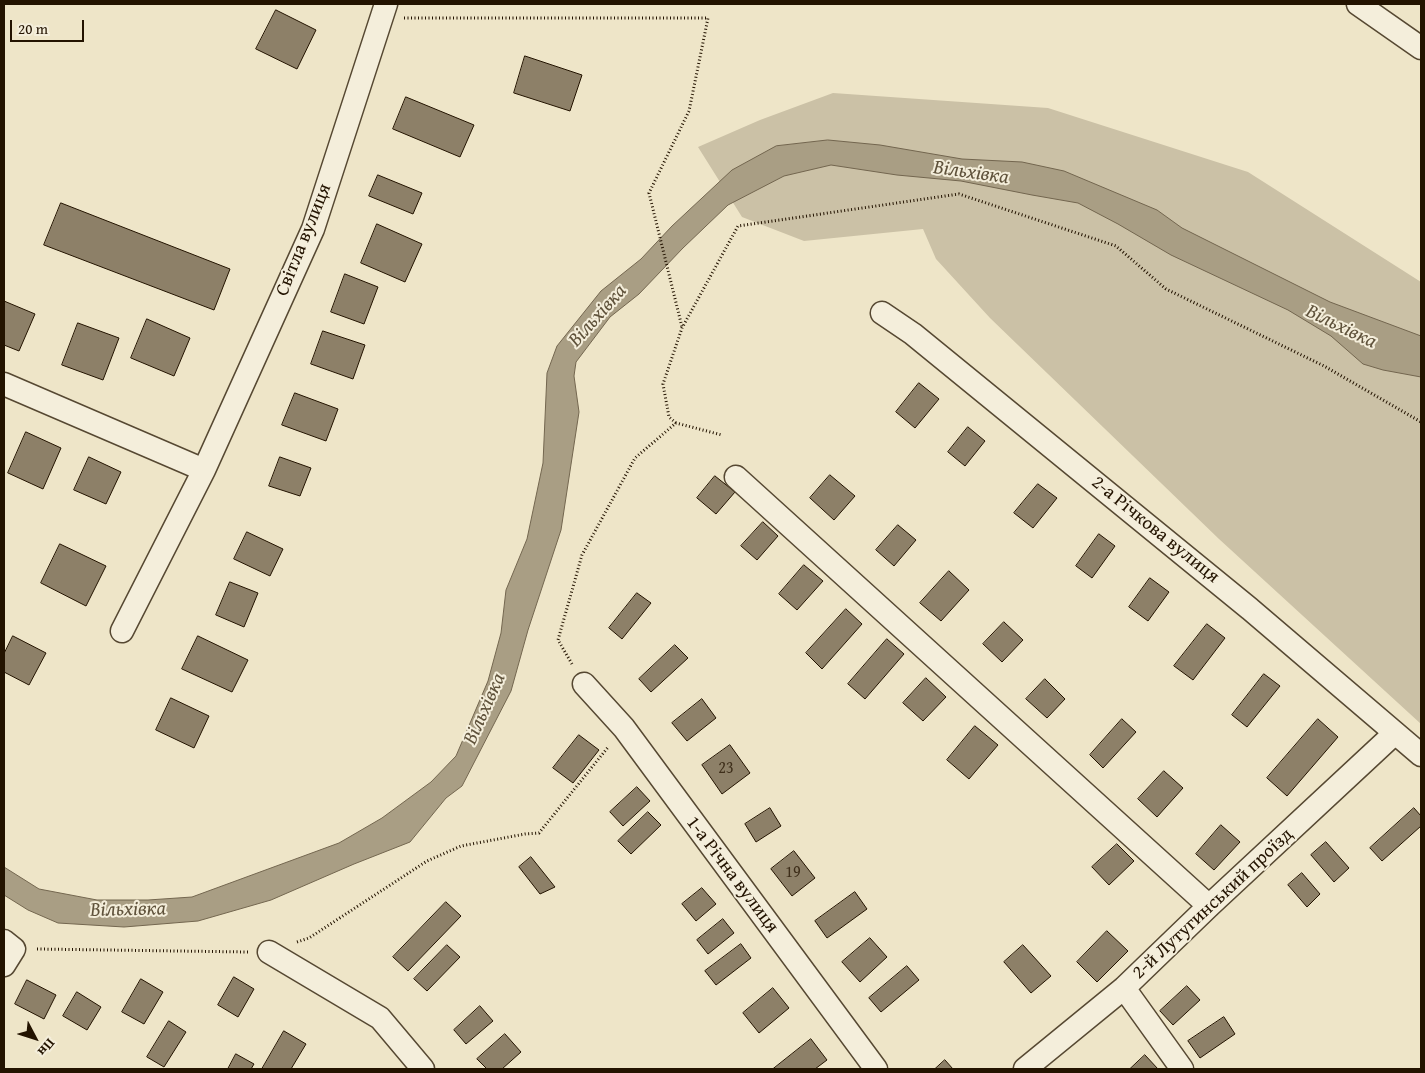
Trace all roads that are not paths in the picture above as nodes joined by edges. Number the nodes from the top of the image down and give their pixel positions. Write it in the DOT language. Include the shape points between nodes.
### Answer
graph roads {
  1 [pos="1358,4"];
  2 [pos="383,11"];
  3 [pos="1421,48"];
  4 [pos="882,313"];
  5 [pos="4,384"];
  6 [pos="204,470"];
  7 [pos="736,477"];
  8 [pos="122,631"];
  9 [pos="584,684"];
  10 [pos="1395,733"];
  11 [pos="1421,755"];
  12 [pos="1209,906"];
  13 [pos="269,952"];
  14 [pos="1124,988"];
  15 [pos="423,1069"];
  16 [pos="876,1069"];
  17 [pos="1026,1069"];
  18 [pos="1182,1069"];
  1 -- 3 [label="street"];
  2 -- 6 [label="street, Світла вулиця" via="313,230"];
  4 -- 10 [label="street, 2-а Річкова вулиця" via="913,334 1235,596"];
  5 -- 6 [label="street"];
  6 -- 8 [label="street, Світла вулиця"];
  7 -- 12 [label="street"];
  9 -- 16 [label="street, 1-а Річна вулиця" via="624,728"];
  10 -- 11 [label="street, 2-а Річкова вулиця"];
  10 -- 12 [label="street, 2-й Лутугинський проїзд"];
  12 -- 14 [label="street, 2-й Лутугинський проїзд"];
  13 -- 15 [label="street" via="380,1018"];
  14 -- 17 [label="street, 2-й Лутугинський проїзд"];
  14 -- 18 [label="street"];
}
